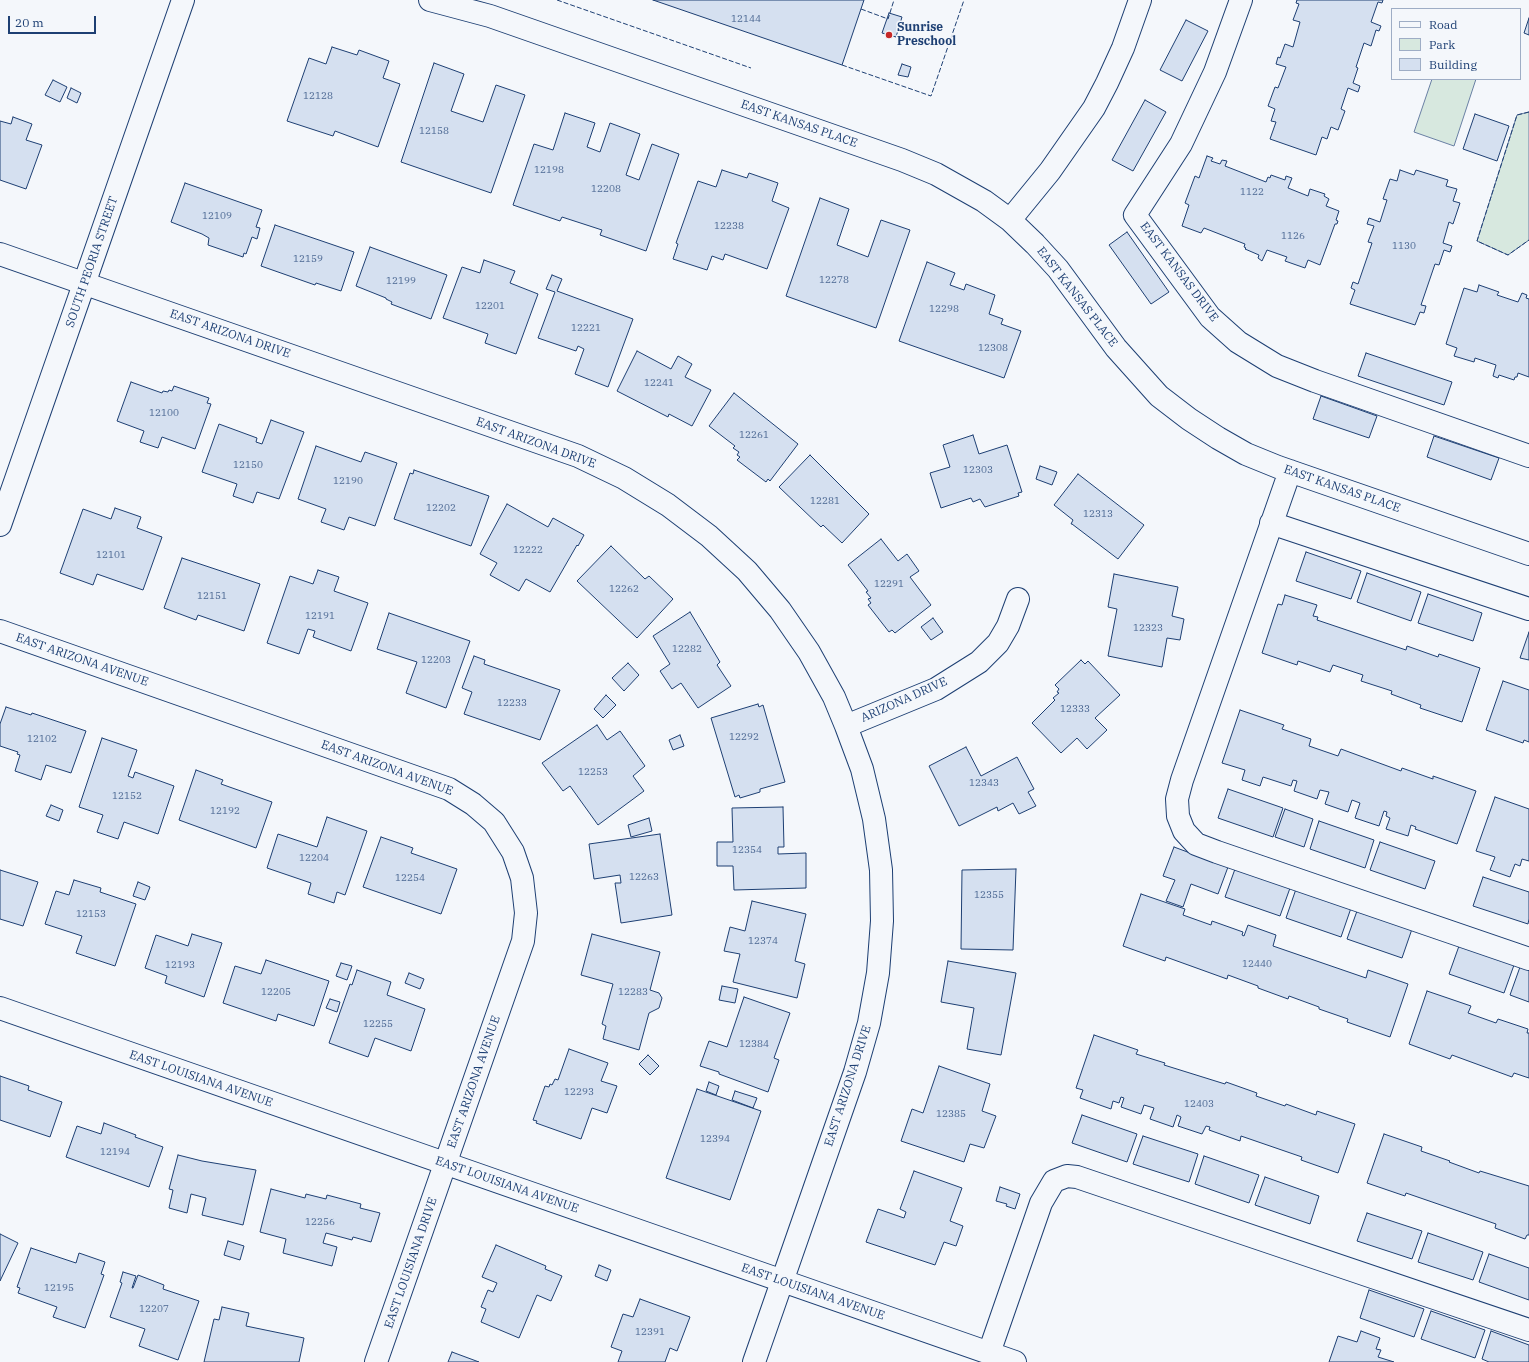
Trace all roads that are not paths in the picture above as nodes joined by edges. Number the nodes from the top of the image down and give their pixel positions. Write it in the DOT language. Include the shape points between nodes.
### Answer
graph roads {
  1 [pos="183,0"];
  2 [pos="430,0"];
  3 [pos="1140,0"];
  4 [pos="1241,0"];
  5 [pos="1010,220"];
  6 [pos="0,254"];
  7 [pos="84,283"];
  8 [pos="1529,456"];
  9 [pos="1290,471"];
  10 [pos="1272,523"];
  11 [pos="0,524"];
  12 [pos="1529,554"];
  13 [pos="1018,599"];
  14 [pos="1529,609"];
  15 [pos="0,631"];
  16 [pos="846,726"];
  17 [pos="1529,959"];
  18 [pos="0,1008"];
  19 [pos="446,1164"];
  20 [pos="782,1282"];
  21 [pos="1529,1330"];
  22 [pos="989,1353"];
  23 [pos="376,1362"];
  24 [pos="754,1362"];
  25 [pos="1015,1362"];
  1 -- 7 [label="street, SOUTH PEORIA STREET"];
  2 -- 5 [label="street, EAST KANSAS PLACE" via="490,16 902,160 960,186"];
  3 -- 5 [label="street" via="1123,48 1094,108 1050,171"];
  4 -- 8 [label="street, EAST KANSAS DRIVE" via="1215,72 1181,144 1135,215 1210,317 1238,342 1277,366"];
  5 -- 9 [label="street, EAST KANSAS PLACE" via="1058,269 1116,348 1159,396 1189,420 1218,438 1246,454"];
  6 -- 7 [label="street, EAST ARIZONA DRIVE"];
  7 -- 11 [label="street, SOUTH PEORIA STREET"];
  7 -- 16 [label="street, EAST ARIZONA DRIVE" via="578,456 624,478 686,518 746,571 780,610 809,652 834,697"];
  9 -- 10 [label="street"];
  9 -- 12 [label="street, EAST KANSAS PLACE"];
  10 -- 14 [label="street"];
  10 -- 17 [label="street" via="1182,780 1177,799 1178,816 1184,831 1196,844 1217,852"];
  13 -- 16 [label="street, ARIZONA DRIVE" via="1008,626 998,643 979,662 936,689"];
  15 -- 19 [label="street, EAST ARIZONA AVENUE" via="449,789 473,804 494,822 513,852 522,878 526,913 523,941"];
  16 -- 20 [label="street, EAST ARIZONA DRIVE" via="862,769 874,819 881,870 882,921 878,973 869,1023 855,1072"];
  18 -- 19 [label="street, EAST LOUISIANA AVENUE"];
  19 -- 20 [label="street, EAST LOUISIANA AVENUE"];
  19 -- 23 [label="street, EAST LOUISIANA DRIVE"];
  20 -- 22 [label="street, EAST LOUISIANA AVENUE"];
  20 -- 24 [label="street, EAST ARIZONA DRIVE"];
  21 -- 22 [label="street" via="1077,1177 1067,1176 1054,1181 1041,1203"];
  22 -- 25 [label="street, EAST LOUISIANA AVENUE"];
}
